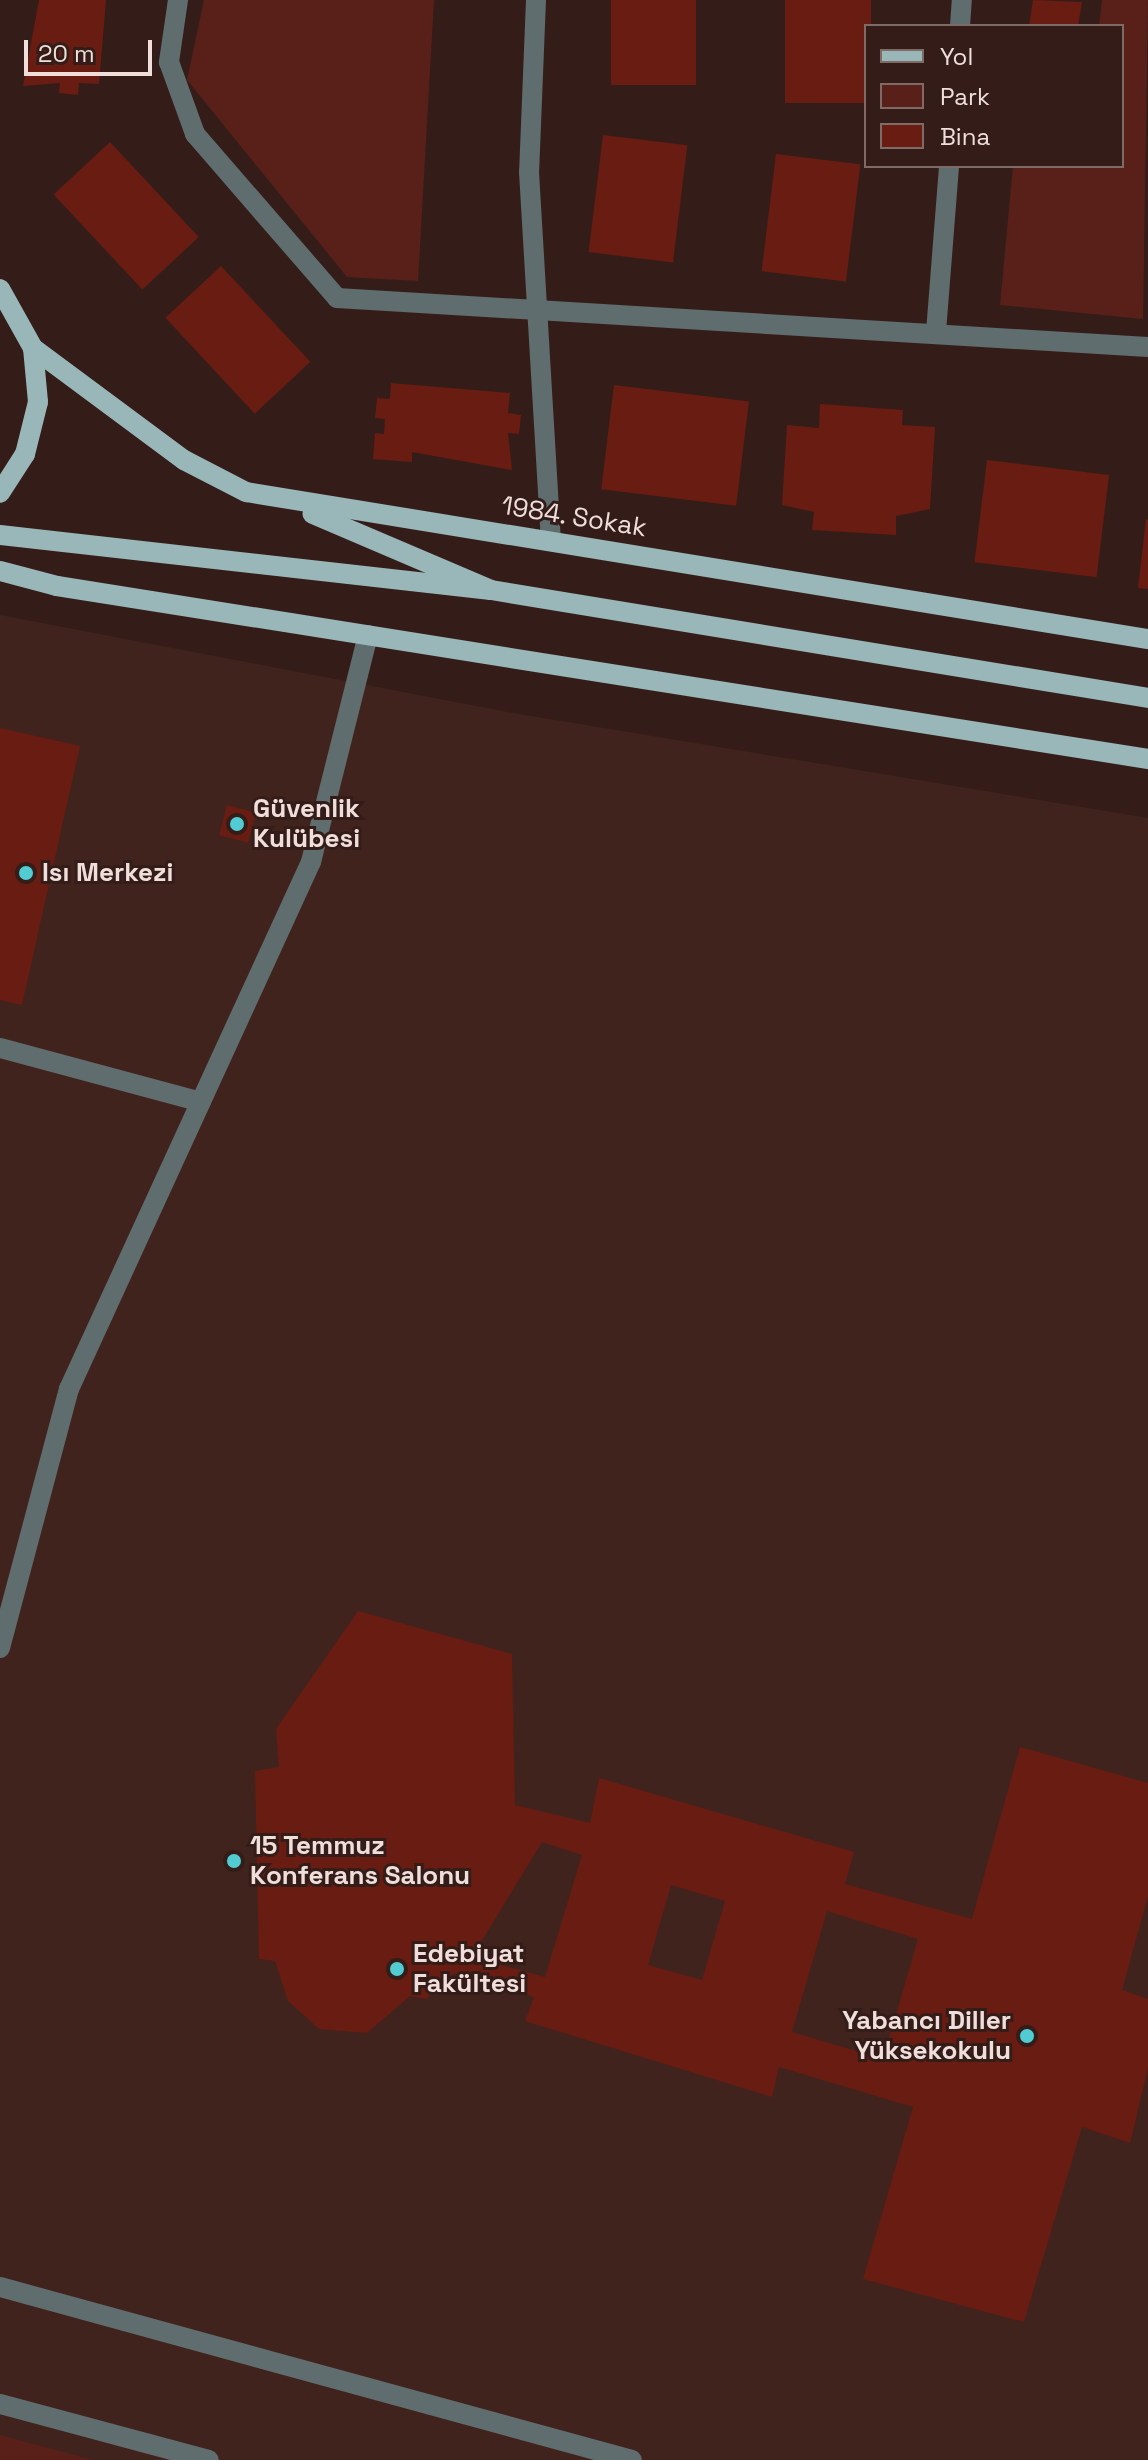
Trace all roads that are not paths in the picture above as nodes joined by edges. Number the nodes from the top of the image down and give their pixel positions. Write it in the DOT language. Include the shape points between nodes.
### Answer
graph roads {
  1 [pos="178,0"];
  2 [pos="536,0"];
  3 [pos="962,0"];
  4 [pos="960,24"];
  5 [pos="949,168"];
  6 [pos="0,289"];
  7 [pos="541,311"];
  8 [pos="936,332"];
  9 [pos="1148,347"];
  10 [pos="33,348"];
  11 [pos="0,493"];
  12 [pos="282,501"];
  13 [pos="0,535"];
  14 [pos="551,538"];
  15 [pos="0,571"];
  16 [pos="491,590"];
  17 [pos="368,635"];
  18 [pos="1148,639"];
  19 [pos="1148,698"];
  20 [pos="1148,759"];
  21 [pos="0,1048"];
  22 [pos="201,1102"];
  23 [pos="7,1596"];
  24 [pos="0,1648"];
  25 [pos="0,2287"];
  26 [pos="0,2404"];
  27 [pos="209,2460"];
  28 [pos="632,2460"];
  1 -- 7 [label="street" via="169,62 195,134 337,298"];
  2 -- 7 [label="street" via="529,172"];
  3 -- 4 [label="street"];
  5 -- 8 [label="street"];
  6 -- 10 [label="main road"];
  7 -- 8 [label="street"];
  7 -- 14 [label="street"];
  8 -- 9 [label="street"];
  10 -- 11 [label="main road" via="38,402 25,454"];
  10 -- 12 [label="main road, 1984. Sokak" via="184,460 246,492"];
  12 -- 14 [label="main road, 1984. Sokak"];
  12 -- 16 [label="main road"];
  13 -- 16 [label="main road"];
  14 -- 18 [label="main road, 1984. Sokak"];
  15 -- 17 [label="main road"];
  16 -- 19 [label="main road"];
  17 -- 20 [label="main road"];
  17 -- 22 [label="street" via="311,862"];
  21 -- 22 [label="street"];
  22 -- 23 [label="street" via="69,1389"];
  23 -- 24 [label="street"];
  25 -- 28 [label="street"];
  26 -- 27 [label="street"];
}
